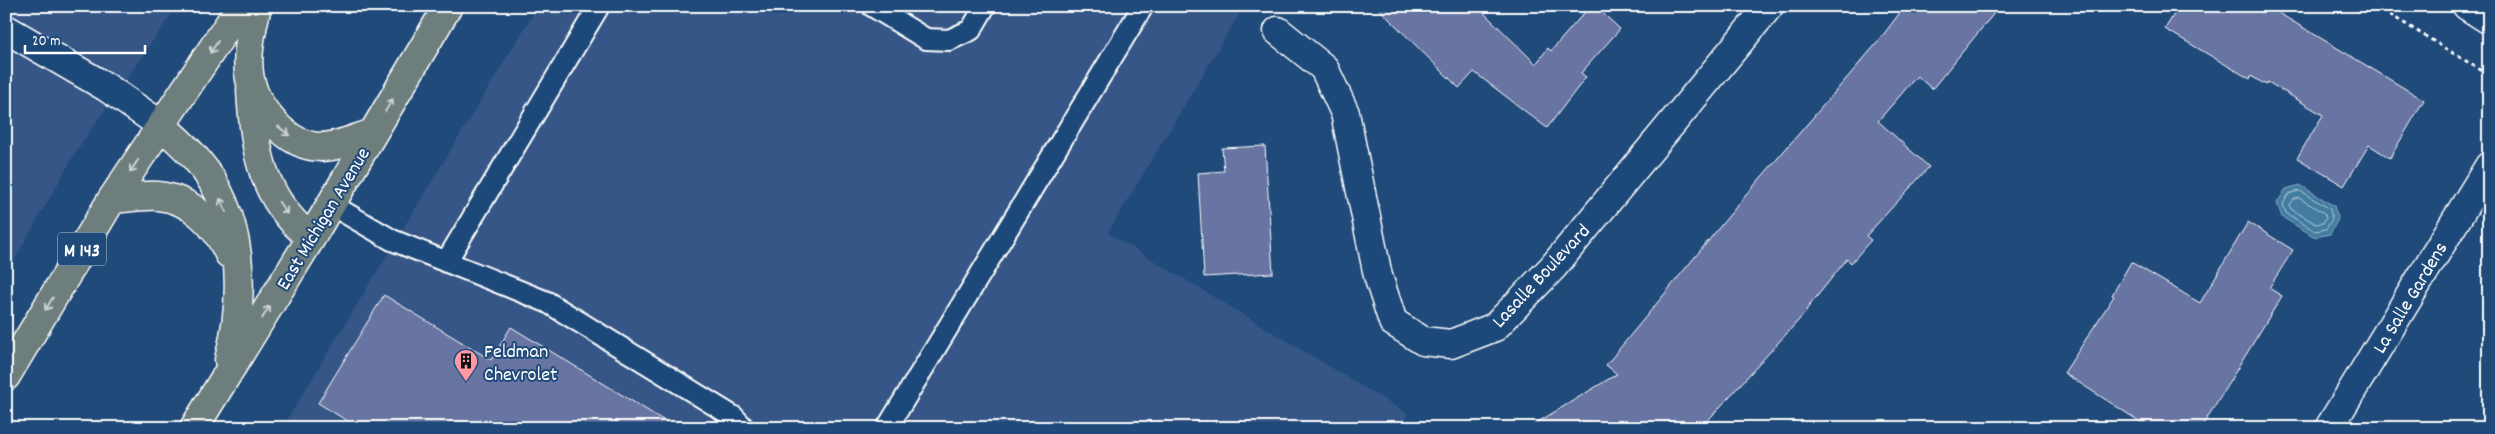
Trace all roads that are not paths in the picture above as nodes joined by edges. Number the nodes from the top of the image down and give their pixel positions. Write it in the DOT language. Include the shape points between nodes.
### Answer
graph roads {
  1 [pos="241,6"];
  2 [pos="257,6"];
  3 [pos="448,6"];
  4 [pos="599,6"];
  5 [pos="872,6"];
  6 [pos="985,6"];
  7 [pos="1144,6"];
  8 [pos="1769,6"];
  9 [pos="2467,6"];
  10 [pos="2489,20"];
  11 [pos="6,29"];
  12 [pos="1278,31"];
  13 [pos="250,79"];
  14 [pos="161,125"];
  15 [pos="373,133"];
  16 [pos="2489,166"];
  17 [pos="112,199"];
  18 [pos="330,204"];
  19 [pos="311,238"];
  20 [pos="446,262"];
  21 [pos="239,286"];
  22 [pos="6,376"];
  23 [pos="223,381"];
  24 [pos="194,428"];
  25 [pos="744,428"];
  26 [pos="887,428"];
  27 [pos="2329,428"];
  1 -- 14 [label="main road, one-way"];
  2 -- 13 [label="main road" via="250,52"];
  15 -- 3 [label="main road, East Michigan Avenue, one-way"];
  4 -- 20 [label="lane"];
  5 -- 6 [label="lane" via="926,39 949,40 971,30"];
  7 -- 26 [label="lane"];
  8 -- 12 [label="street, Lasalle Boulevard" via="1553,267 1496,327 1451,344 1423,341 1392,322 1378,276 1345,113 1324,68"];
  9 -- 10 [label="street"];
  11 -- 14 [label="street"];
  13 -- 15 [label="main road, one-way" via="256,96 274,123 295,140 307,145 331,146"];
  13 -- 19 [label="main road, one-way" via="255,142 262,169 284,211"];
  14 -- 17 [label="main road, M 143, one-way"];
  21 -- 14 [label="main road, one-way" via="233,231 220,197 197,160"];
  15 -- 18 [label="main road, East Michigan Avenue"];
  16 -- 27 [label="street, La Salle Gardens"];
  17 -- 21 [label="main road" via="158,196 197,211 223,240"];
  17 -- 22 [label="main road, M 143, one-way"];
  18 -- 19 [label="main road, East Michigan Avenue"];
  18 -- 20 [label="lane" via="392,240"];
  23 -- 19 [label="main road, East Michigan Avenue, one-way"];
  20 -- 25 [label="lane" via="547,302 734,417"];
  21 -- 23 [label="main road" via="234,342"];
  23 -- 24 [label="main road, East Michigan Avenue"];
}
